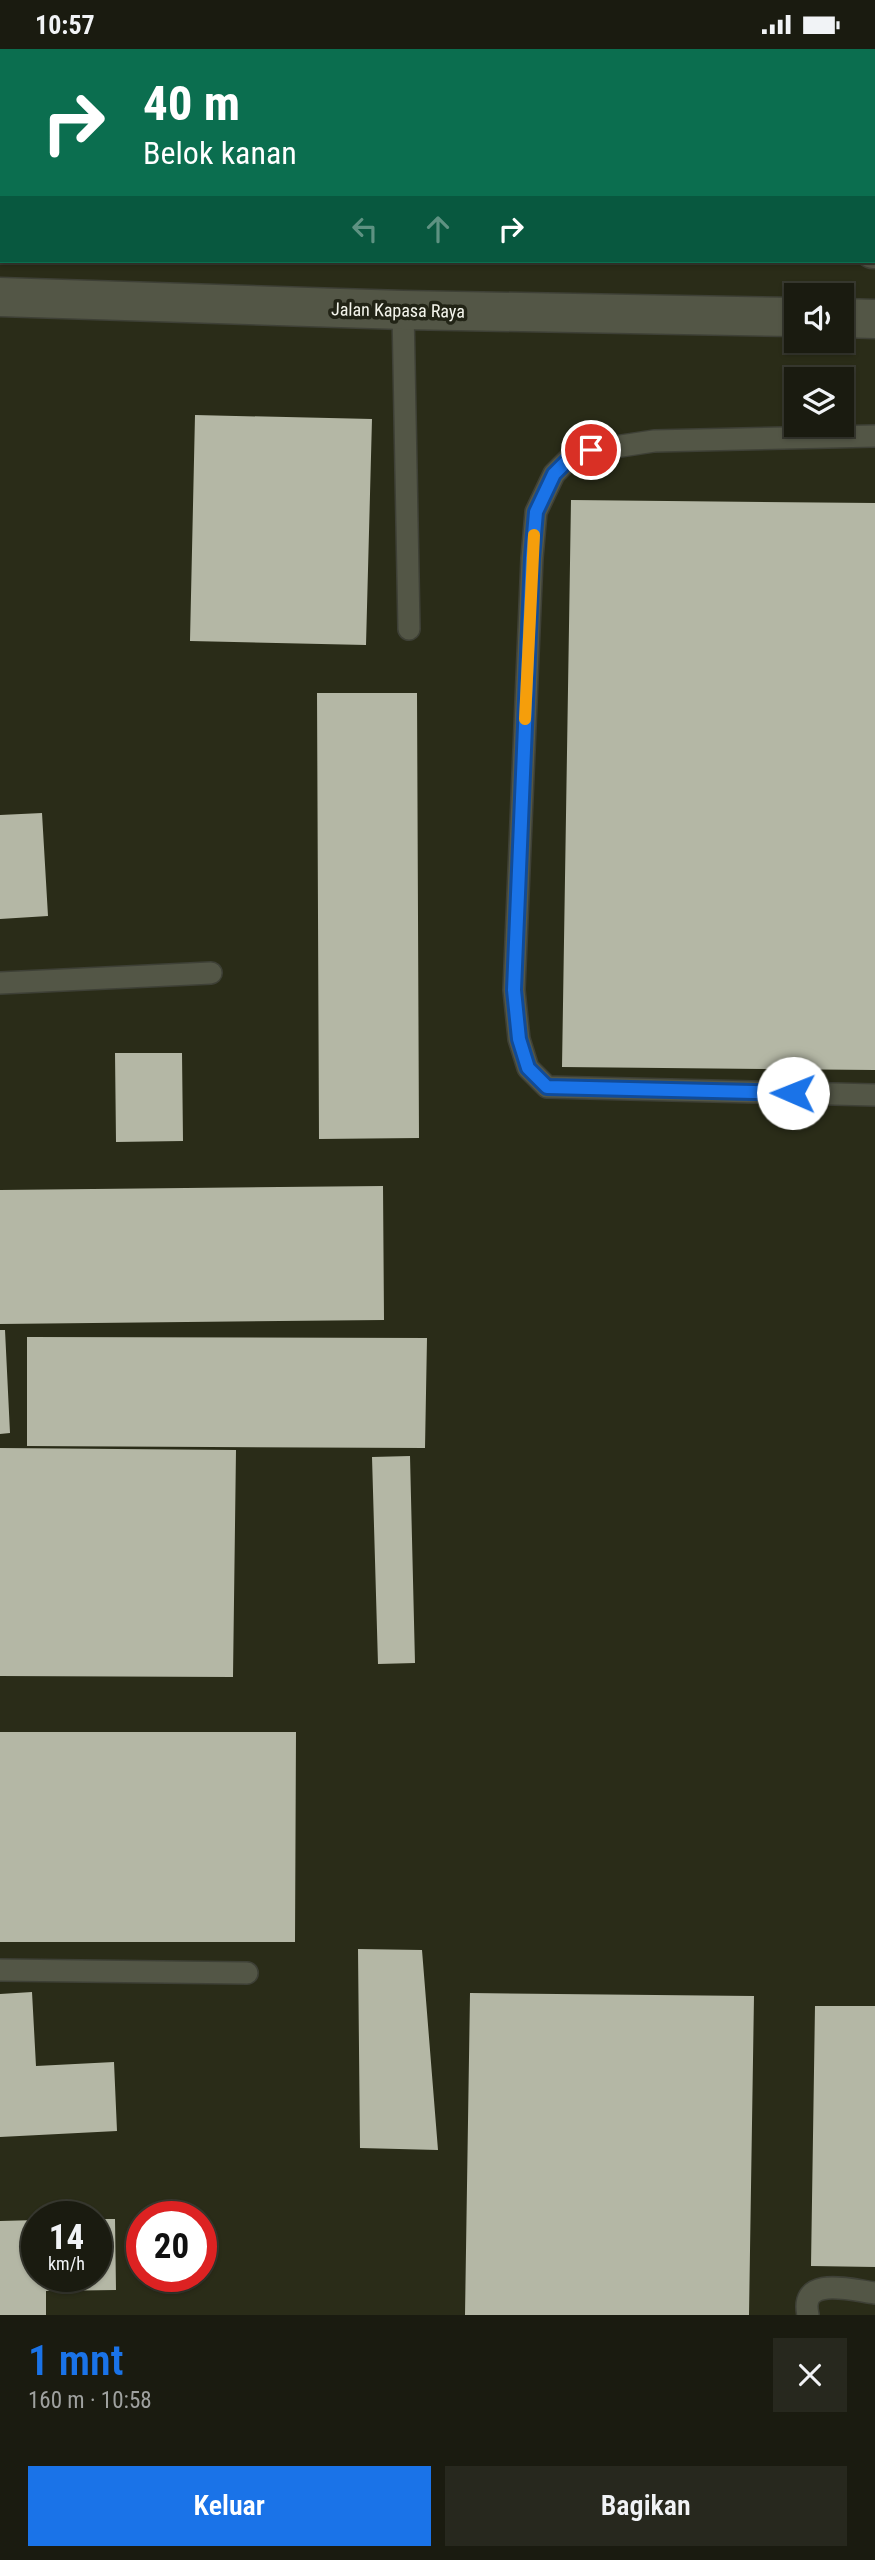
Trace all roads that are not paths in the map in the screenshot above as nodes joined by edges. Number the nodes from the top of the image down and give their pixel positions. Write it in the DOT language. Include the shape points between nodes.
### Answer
graph roads {
  1 [pos="0,297"];
  2 [pos="403,310"];
  3 [pos="784,317"];
  4 [pos="854,318"];
  5 [pos="875,319"];
  6 [pos="875,436"];
  7 [pos="409,629"];
  8 [pos="211,973"];
  9 [pos="0,983"];
  10 [pos="875,1095"];
  11 [pos="0,1970"];
  12 [pos="247,1973"];
  13 [pos="875,2293"];
  14 [pos="808,2315"];
  1 -- 2 [label="main road, Jalan Kapasa Raya"];
  2 -- 3 [label="main road, Jalan Kapasa Raya"];
  2 -- 7 [label="lane"];
  4 -- 5 [label="main road"];
  6 -- 10 [label="lane" via="619,445 575,453 554,474 536,512 532,558 514,990 519,1039 528,1068 547,1087"];
  8 -- 9 [label="lane"];
  11 -- 12 [label="lane"];
  13 -- 14 [label="lane" via="822,2288 809,2294 805,2303"];
}
